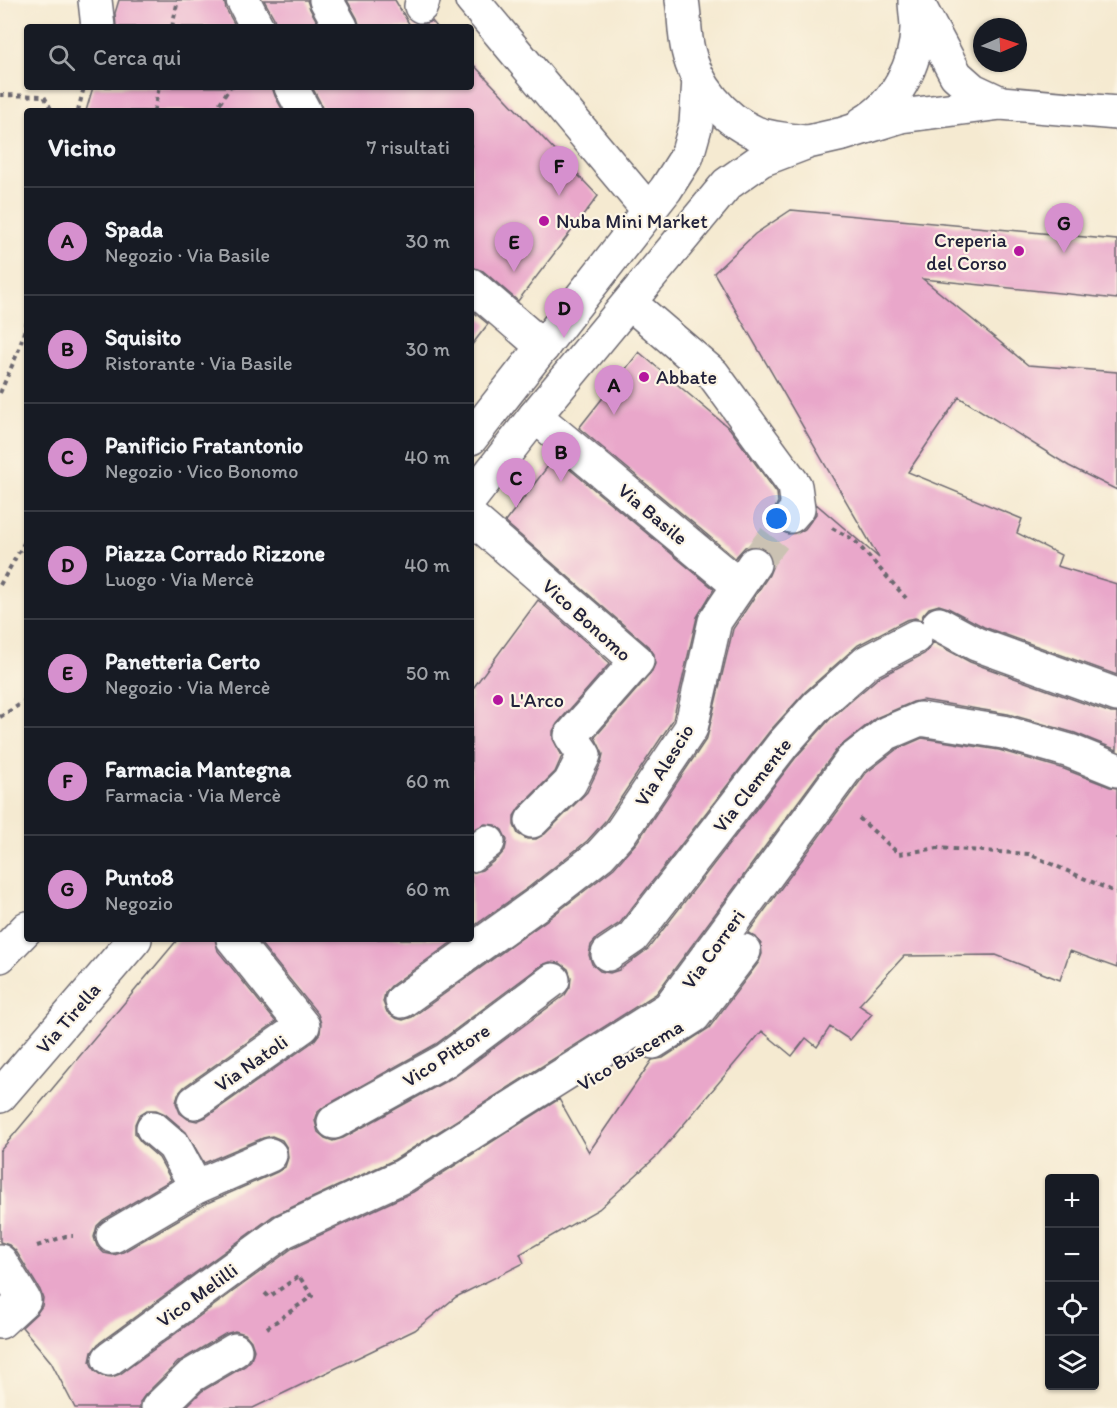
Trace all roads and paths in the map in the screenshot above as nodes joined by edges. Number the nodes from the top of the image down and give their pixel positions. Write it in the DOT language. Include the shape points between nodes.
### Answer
graph roads {
  1 [pos="95,0"];
  2 [pos="178,0"];
  3 [pos="243,0"];
  4 [pos="326,0"];
  5 [pos="472,0"];
  6 [pos="915,0"];
  7 [pos="685,6"];
  8 [pos="98,24"];
  9 [pos="173,24"];
  10 [pos="255,24"];
  11 [pos="339,24"];
  12 [pos="699,79"];
  13 [pos="83,90"];
  14 [pos="158,90"];
  15 [pos="229,90"];
  16 [pos="293,90"];
  17 [pos="0,95"];
  18 [pos="1001,103"];
  19 [pos="50,108"];
  20 [pos="79,108"];
  21 [pos="154,108"];
  22 [pos="217,108"];
  23 [pos="302,108"];
  24 [pos="1117,113"];
  25 [pos="843,134"];
  26 [pos="808,142"];
  27 [pos="649,211"];
  28 [pos="474,288"];
  29 [pos="630,303"];
  30 [pos="474,309"];
  31 [pos="503,314"];
  32 [pos="24,332"];
  33 [pos="543,347"];
  34 [pos="0,393"];
  35 [pos="535,416"];
  36 [pos="474,434"];
  37 [pos="474,494"];
  38 [pos="794,512"];
  39 [pos="482,527"];
  40 [pos="24,543"];
  41 [pos="746,575"];
  42 [pos="0,585"];
  43 [pos="927,631"];
  44 [pos="1117,695"];
  45 [pos="24,702"];
  46 [pos="0,717"];
  47 [pos="1117,770"];
  48 [pos="857,816"];
  49 [pos="532,821"];
  50 [pos="1117,893"];
  51 [pos="24,931"];
  52 [pos="132,942"];
  53 [pos="235,942"];
  54 [pos="744,951"];
  55 [pos="608,954"];
  56 [pos="0,956"];
  57 [pos="553,980"];
  58 [pos="402,1000"];
  59 [pos="563,1077"];
  60 [pos="0,1096"];
  61 [pos="195,1102"];
  62 [pos="334,1122"];
  63 [pos="153,1128"];
  64 [pos="270,1155"];
  65 [pos="196,1187"];
  66 [pos="284,1231"];
  67 [pos="113,1236"];
  68 [pos="0,1261"];
  69 [pos="262,1288"];
  70 [pos="0,1322"];
  71 [pos="235,1350"];
  72 [pos="109,1359"];
  73 [pos="158,1408"];
  1 -- 8 [label="street"];
  2 -- 9 [label="path"];
  3 -- 10 [label="street"];
  4 -- 11 [label="street"];
  5 -- 27 [label="street"];
  6 -- 18 [label="street" via="956,75 974,90"];
  6 -- 25 [label="street" via="918,30 911,64 896,93 872,118"];
  7 -- 12 [label="street" via="688,50"];
  12 -- 26 [label="street" via="713,101 756,133"];
  12 -- 27 [label="street" via="696,123 687,156"];
  13 -- 20 [label="path"];
  14 -- 21 [label="path"];
  15 -- 22 [label="path"];
  16 -- 23 [label="street"];
  17 -- 19 [label="path" via="44,96"];
  18 -- 24 [label="street"];
  18 -- 25 [label="street" via="901,116"];
  25 -- 26 [label="street"];
  26 -- 29 [label="street" via="761,159 727,184"];
  27 -- 33 [label="street"];
  28 -- 31 [label="street"];
  29 -- 35 [label="street"];
  29 -- 38 [label="street" via="713,374 795,486"];
  30 -- 31 [label="street"];
  31 -- 33 [label="street"];
  32 -- 34 [label="path"];
  33 -- 36 [label="street"];
  35 -- 37 [label="street"];
  35 -- 41 [label="street, Via Basile"];
  38 -- 43 [label="path" via="854,540 908,600"];
  39 -- 49 [label="street, Vico Bonomo" via="637,661 571,736 584,755 570,783"];
  40 -- 42 [label="path"];
  41 -- 58 [label="street, Via Alescio" via="715,621 691,728 621,832 600,855 540,902"];
  43 -- 44 [label="street" via="976,644"];
  43 -- 55 [label="street, Via Clemente" via="867,662 817,706 633,937"];
  45 -- 46 [label="path"];
  47 -- 59 [label="street, Via Correri" via="1070,751 1002,732 920,719 887,733 852,760 669,1008"];
  48 -- 50 [label="path" via="899,854 938,848 1029,854"];
  51 -- 56 [label="street"];
  52 -- 60 [label="street, Via Tirella"];
  53 -- 61 [label="street, Via Natoli" via="303,1026"];
  54 -- 59 [label="street, Vico Buscema" via="694,1016 573,1092"];
  57 -- 62 [label="street, Vico Pittore" via="446,1060"];
  59 -- 66 [label="street, Via Correri" via="403,1176"];
  63 -- 65 [label="street" via="174,1146"];
  64 -- 65 [label="street"];
  65 -- 67 [label="street"];
  66 -- 72 [label="street, Vico Melilli"];
  68 -- 70 [label="street" via="24,1300"];
  69 -- 71 [label="path" via="269,1298 299,1276 312,1296"];
  71 -- 73 [label="street" via="191,1376"];
}
